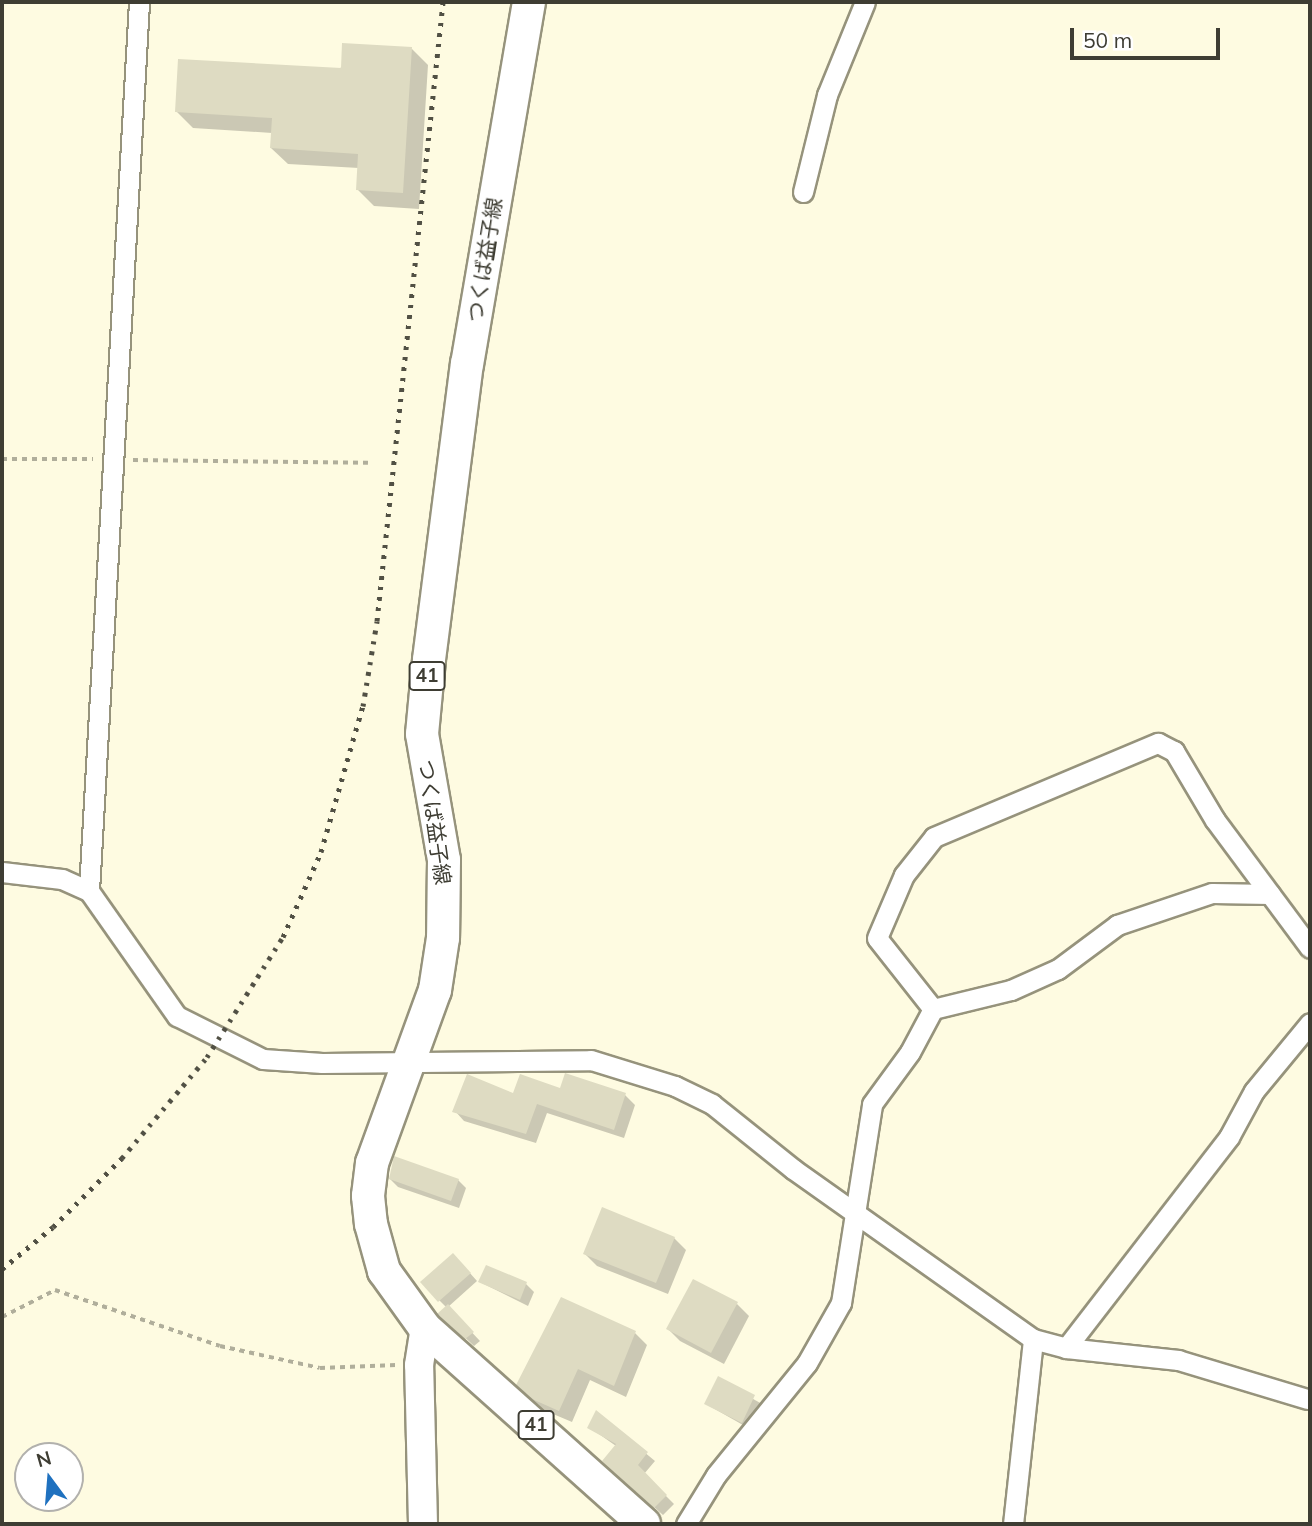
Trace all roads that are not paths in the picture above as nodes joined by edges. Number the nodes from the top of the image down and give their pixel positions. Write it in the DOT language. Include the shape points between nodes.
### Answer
graph roads {
  1 [pos="138,2"];
  2 [pos="529,2"];
  3 [pos="865,2"];
  4 [pos="803,192"];
  5 [pos="2,872"];
  6 [pos="89,891"];
  7 [pos="1270,894"];
  8 [pos="1310,948"];
  9 [pos="933,1009"];
  10 [pos="1310,1023"];
  11 [pos="411,1063"];
  12 [pos="854,1211"];
  13 [pos="425,1328"];
  14 [pos="1033,1339"];
  15 [pos="1066,1348"];
  16 [pos="1307,1399"];
  17 [pos="423,1524"];
  18 [pos="645,1524"];
  19 [pos="686,1524"];
  20 [pos="1013,1524"];
  1 -- 6 [label="street"];
  2 -- 11 [label="main road, つくば益子線 / 41" via="467,363 429,660 422,734 444,860 443,938 435,990"];
  3 -- 4 [label="street" via="827,95"];
  5 -- 6 [label="street" via="62,879"];
  6 -- 11 [label="street" via="177,1016 218,1039 263,1059"];
  7 -- 8 [label="street"];
  7 -- 9 [label="street" via="1212,893 1117,925 1058,969 1012,990"];
  7 -- 9 [label="street" via="1215,820 1174,751 1158,743 934,837 904,874 877,938"];
  9 -- 12 [label="street" via="910,1052 872,1104"];
  10 -- 15 [label="street" via="1254,1091 1229,1137"];
  11 -- 12 [label="street" via="591,1060 675,1086 712,1104"];
  11 -- 13 [label="main road, つくば益子線 / 41" via="372,1163 368,1196 370,1224 384,1270"];
  12 -- 14 [label="street"];
  12 -- 19 [label="street" via="841,1303 807,1363 716,1475"];
  13 -- 17 [label="street" via="419,1364"];
  13 -- 18 [label="main road, つくば益子線 / 41"];
  14 -- 15 [label="street"];
  14 -- 20 [label="street"];
  15 -- 16 [label="street" via="1178,1360"];
}
